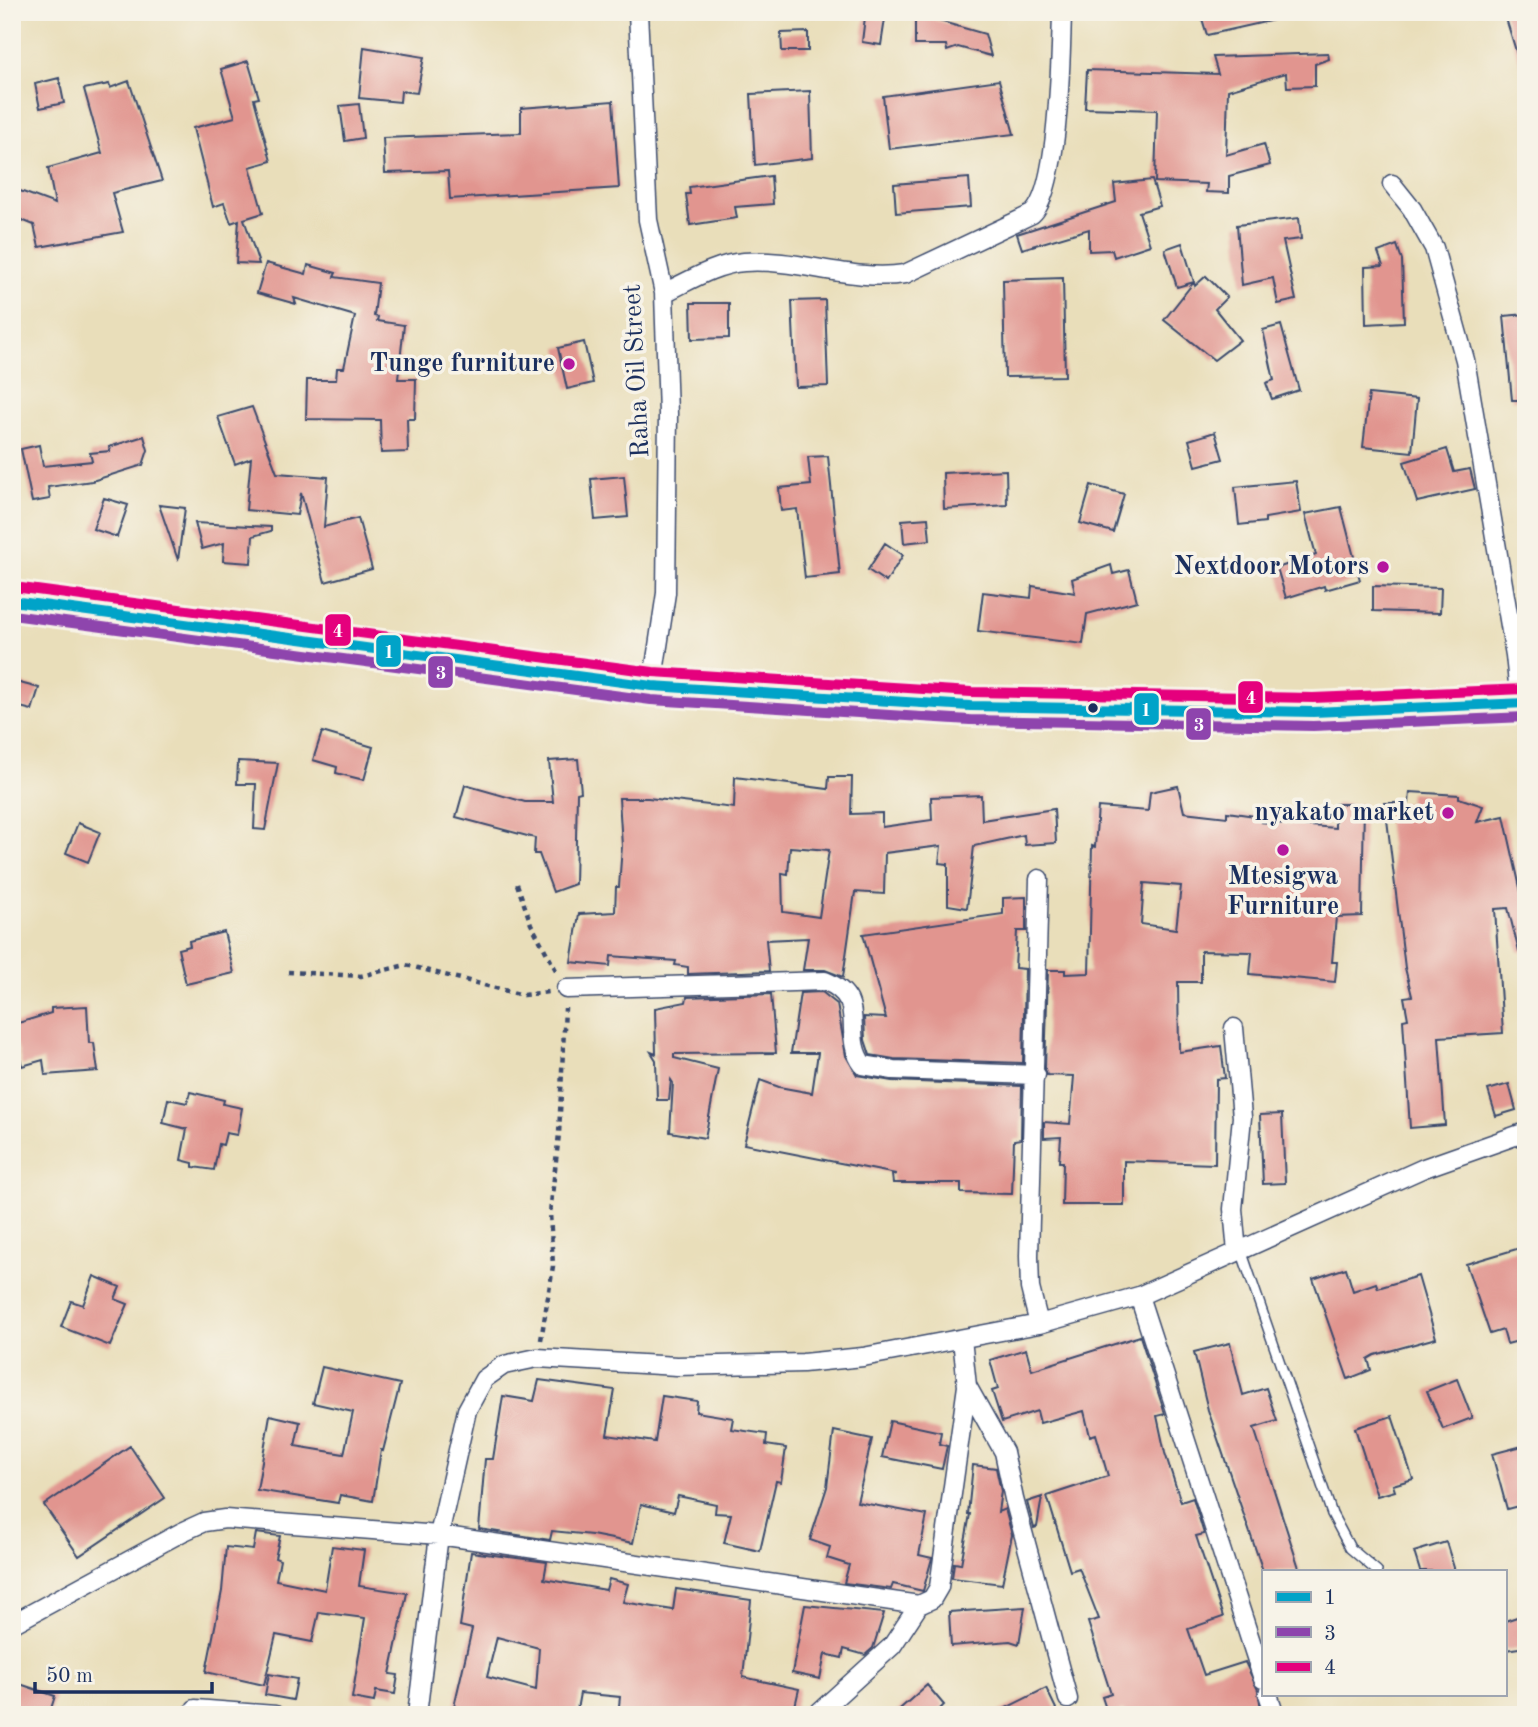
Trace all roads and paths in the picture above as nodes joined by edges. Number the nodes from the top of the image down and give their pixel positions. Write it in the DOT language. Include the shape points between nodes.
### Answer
graph roads {
  1 [pos="638,12"];
  2 [pos="1062,12"];
  3 [pos="1392,184"];
  4 [pos="664,293"];
  5 [pos="12,601"];
  6 [pos="1520,655"];
  7 [pos="652,686"];
  8 [pos="1523,703"];
  9 [pos="1038,879"];
  10 [pos="517,884"];
  11 [pos="288,972"];
  12 [pos="566,989"];
  13 [pos="1234,1028"];
  14 [pos="1036,1075"];
  15 [pos="1526,1132"];
  16 [pos="1239,1251"];
  17 [pos="1139,1296"];
  18 [pos="1039,1324"];
  19 [pos="962,1339"];
  20 [pos="537,1358"];
  21 [pos="967,1386"];
  22 [pos="439,1535"];
  23 [pos="1376,1570"];
  24 [pos="919,1605"];
  25 [pos="12,1624"];
  26 [pos="1262,1676"];
  27 [pos="1269,1696"];
  28 [pos="1068,1699"];
  29 [pos="195,1709"];
  30 [pos="275,1715"];
  31 [pos="417,1715"];
  32 [pos="816,1715"];
  33 [pos="1275,1715"];
  1 -- 4 [label="street, Raha Oil Street" via="648,220"];
  2 -- 4 [label="street" via="1049,171 1041,206 1032,214 905,274 743,262 708,271"];
  3 -- 6 [label="street" via="1434,248 1465,360"];
  4 -- 7 [label="street, Raha Oil Street" via="667,593"];
  5 -- 7 [label="highway"];
  6 -- 8 [label="street"];
  7 -- 8 [label="highway" via="970,706 1312,712"];
  9 -- 14 [label="street"];
  10 -- 12 [label="path" via="531,924"];
  11 -- 12 [label="path" via="361,976 406,965 523,995"];
  12 -- 14 [label="street" via="825,981 840,987 850,999 856,1052 863,1065"];
  12 -- 20 [label="path" via="550,1213 553,1266"];
  13 -- 16 [label="street" via="1241,1117 1233,1209"];
  14 -- 18 [label="street" via="1029,1256 1030,1288"];
  15 -- 16 [label="street" via="1424,1167"];
  16 -- 17 [label="street"];
  16 -- 23 [label="lane" via="1332,1514 1350,1548"];
  17 -- 18 [label="street"];
  17 -- 26 [label="street"];
  18 -- 19 [label="street"];
  19 -- 20 [label="street" via="803,1363 677,1366"];
  19 -- 21 [label="street"];
  20 -- 22 [label="street" via="504,1365 484,1379 473,1396"];
  21 -- 24 [label="street" via="939,1587 932,1599"];
  21 -- 28 [label="street" via="1004,1452"];
  22 -- 24 [label="street"];
  22 -- 25 [label="street" via="253,1519 204,1522"];
  22 -- 31 [label="street"];
  24 -- 32 [label="street" via="892,1646"];
  27 -- 33 [label="street"];
  29 -- 30 [label="street"];
}
